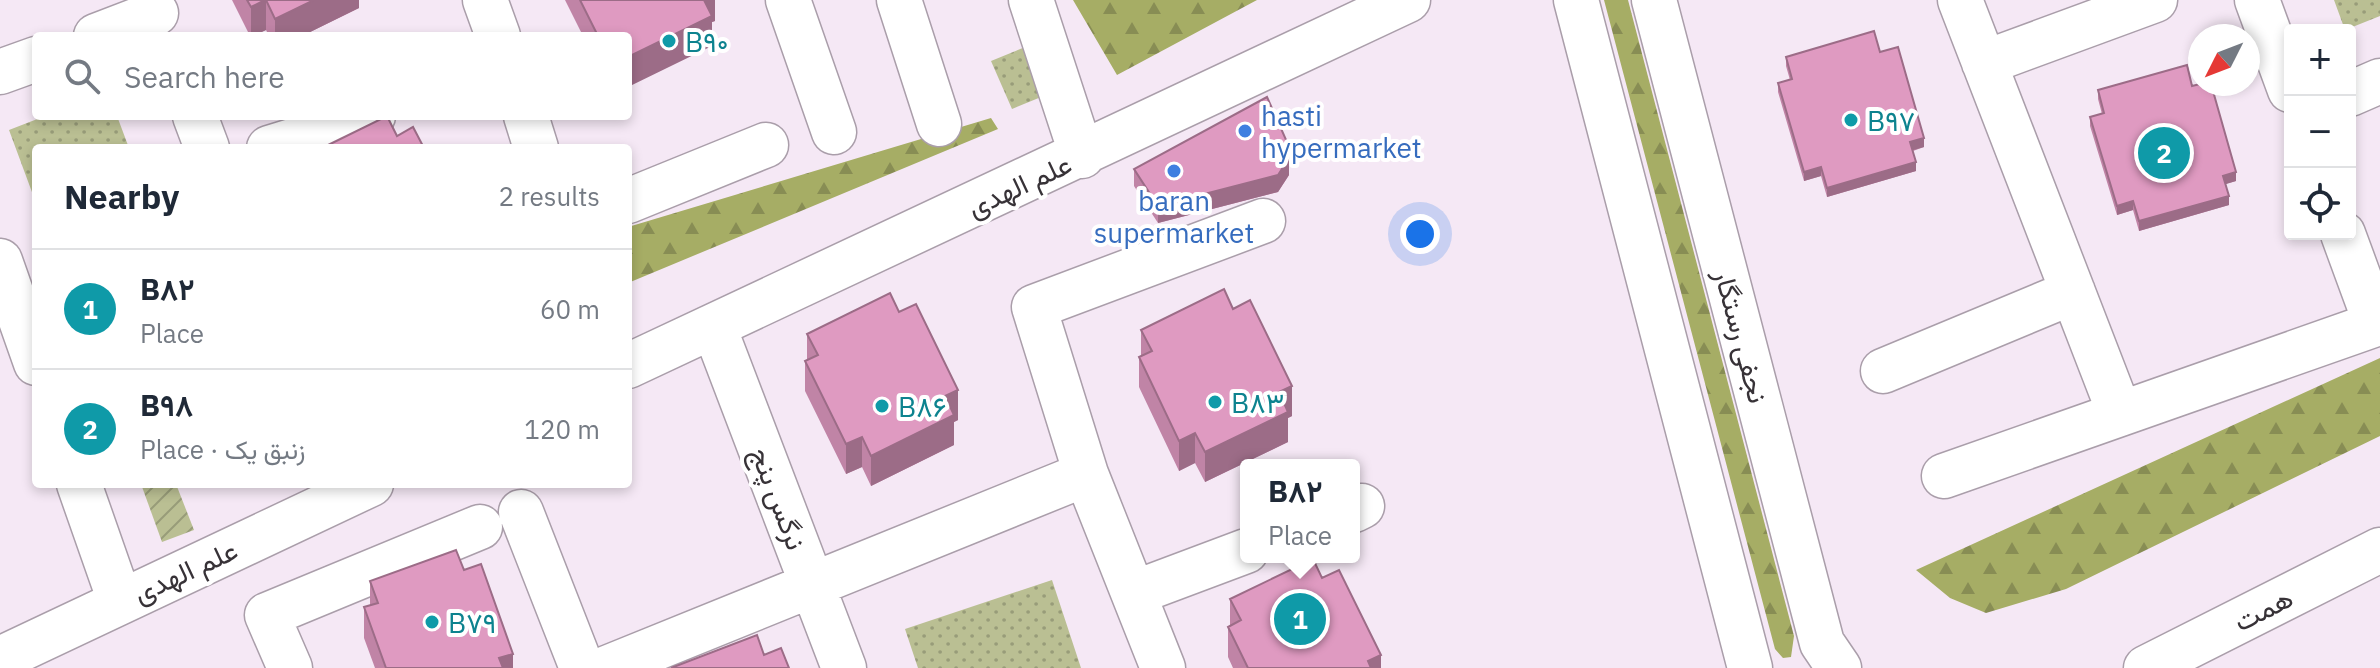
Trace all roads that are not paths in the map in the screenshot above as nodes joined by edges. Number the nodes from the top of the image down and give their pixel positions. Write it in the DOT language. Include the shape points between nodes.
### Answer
graph roads {
  1 [pos="485,0"];
  2 [pos="788,0"];
  3 [pos="899,0"];
  4 [pos="1031,0"];
  5 [pos="1408,0"];
  6 [pos="1576,0"];
  7 [pos="1654,0"];
  8 [pos="1960,0"];
  9 [pos="2155,0"];
  10 [pos="2257,0"];
  11 [pos="157,16"];
  12 [pos="108,32"];
  13 [pos="497,32"];
  14 [pos="32,60"];
  15 [pos="1984,63"];
  16 [pos="0,72"];
  17 [pos="2284,74"];
  18 [pos="2380,81"];
  19 [pos="2356,91"];
  20 [pos="196,120"];
  21 [pos="360,120"];
  22 [pos="527,120"];
  23 [pos="939,124"];
  24 [pos="834,132"];
  25 [pos="206,144"];
  26 [pos="282,144"];
  27 [pos="535,144"];
  28 [pos="766,145"];
  29 [pos="1082,156"];
  30 [pos="632,199"];
  31 [pos="1263,221"];
  32 [pos="2345,240"];
  33 [pos="0,261"];
  34 [pos="2073,292"];
  35 [pos="714,327"];
  36 [pos="32,352"];
  37 [pos="632,364"];
  38 [pos="1883,371"];
  39 [pos="2120,414"];
  40 [pos="1086,474"];
  41 [pos="1944,476"];
  42 [pos="80,488"];
  43 [pos="362,488"];
  44 [pos="521,512"];
  45 [pos="480,527"];
  46 [pos="2380,550"];
  47 [pos="1240,553"];
  48 [pos="813,584"];
  49 [pos="1134,593"];
  50 [pos="120,601"];
  51 [pos="0,659"];
  52 [pos="290,668"];
  53 [pos="582,668"];
  54 [pos="607,668"];
  55 [pos="844,668"];
  56 [pos="1163,668"];
  57 [pos="1750,668"];
  58 [pos="1839,668"];
  59 [pos="2146,668"];
  1 -- 13 [label="street"];
  2 -- 24 [label="street"];
  3 -- 23 [label="street"];
  4 -- 29 [label="street"];
  5 -- 29 [label="street, علم الهدی"];
  6 -- 57 [label="street"];
  7 -- 58 [label="street, نجفی رستگار" via="1822,643"];
  8 -- 15 [label="street"];
  9 -- 15 [label="street"];
  10 -- 17 [label="street"];
  11 -- 12 [label="street"];
  14 -- 16 [label="street"];
  15 -- 34 [label="street"];
  18 -- 19 [label="street"];
  20 -- 25 [label="street"];
  21 -- 26 [label="street"];
  22 -- 27 [label="street"];
  28 -- 30 [label="street"];
  29 -- 35 [label="street, علم الهدی"];
  31 -- 40 [label="street" via="1034,307"];
  32 -- 39 [label="street" via="2376,324"];
  33 -- 36 [label="street"];
  34 -- 38 [label="street"];
  34 -- 39 [label="street"];
  35 -- 37 [label="street, علم الهدی"];
  35 -- 48 [label="street, نرگس پنج"];
  39 -- 41 [label="street"];
  40 -- 48 [label="street"];
  40 -- 49 [label="street"];
  42 -- 50 [label="street"];
  43 -- 50 [label="street, علم الهدی"];
  44 -- 53 [label="street"];
  45 -- 52 [label="street" via="267,615"];
  46 -- 59 [label="street, همت"];
  47 -- 49 [label="street"];
  48 -- 54 [label="street"];
  48 -- 55 [label="street, نرگس پنج"];
  49 -- 56 [label="street"];
  50 -- 51 [label="street, علم الهدی"];
}
